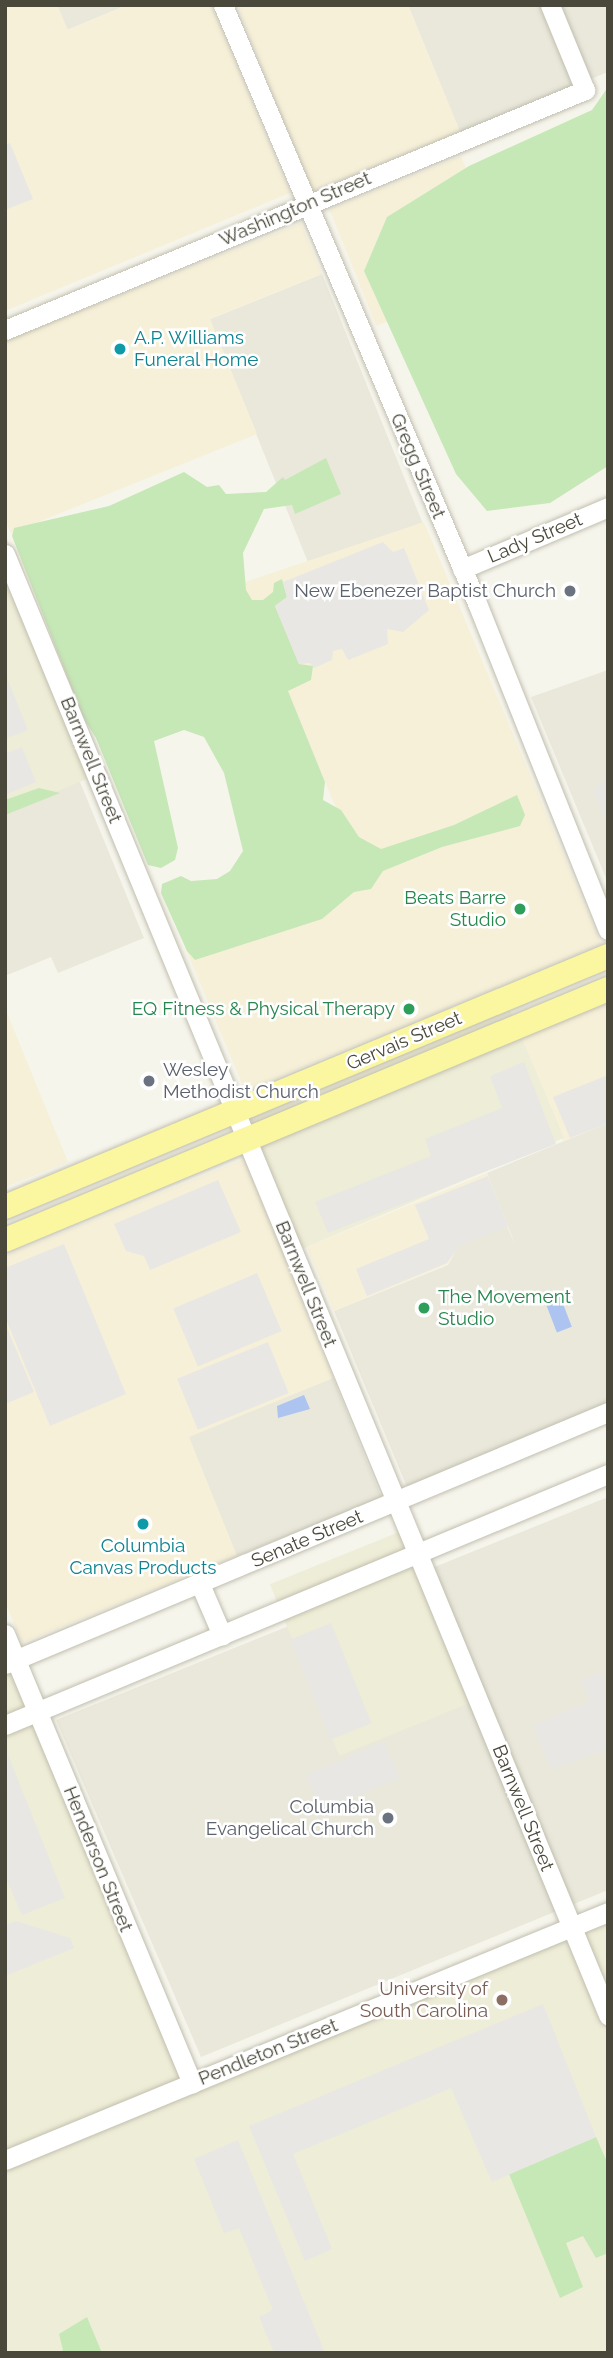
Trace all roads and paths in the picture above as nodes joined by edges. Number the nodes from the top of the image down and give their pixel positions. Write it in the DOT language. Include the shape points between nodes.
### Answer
graph roads {
  1 [pos="223,5"];
  2 [pos="550,5"];
  3 [pos="306,203"];
  4 [pos="5,330"];
  5 [pos="608,508"];
  6 [pos="5,554"];
  7 [pos="462,569"];
  8 [pos="608,930"];
  9 [pos="608,956"];
  10 [pos="608,989"];
  11 [pos="236,1112"];
  12 [pos="247,1140"];
  13 [pos="5,1207"];
  14 [pos="5,1240"];
  15 [pos="608,1412"];
  16 [pos="608,1474"];
  17 [pos="395,1501"];
  18 [pos="418,1554"];
  19 [pos="200,1584"];
  20 [pos="5,1634"];
  21 [pos="222,1635"];
  22 [pos="10,1662"];
  23 [pos="38,1712"];
  24 [pos="5,1725"];
  25 [pos="608,1912"];
  26 [pos="572,1927"];
  27 [pos="608,2015"];
  28 [pos="192,2084"];
  29 [pos="5,2160"];
  1 -- 3 [label="street, Gregg Street"];
  2 -- 3 [label="street, Washington Street" via="585,90"];
  3 -- 4 [label="street, Washington Street"];
  3 -- 7 [label="street, Gregg Street"];
  5 -- 7 [label="street, Lady Street"];
  6 -- 11 [label="street, Barnwell Street"];
  7 -- 8 [label="street, Gregg Street"];
  9 -- 11 [label="main road, Gervais Street"];
  10 -- 12 [label="main road, Gervais Street"];
  11 -- 12 [label="street, Barnwell Street"];
  11 -- 13 [label="main road, Gervais Street"];
  12 -- 14 [label="main road, Gervais Street"];
  12 -- 17 [label="street, Barnwell Street"];
  15 -- 17 [label="street, Senate Street"];
  16 -- 18 [label="street"];
  17 -- 18 [label="street, Barnwell Street"];
  17 -- 19 [label="street, Senate Street"];
  18 -- 21 [label="street"];
  18 -- 26 [label="street, Barnwell Street"];
  19 -- 21 [label="street"];
  19 -- 22 [label="street, Senate Street"];
  20 -- 22 [label="street, Henderson Street"];
  21 -- 23 [label="street"];
  22 -- 23 [label="street, Henderson Street"];
  23 -- 24 [label="street"];
  23 -- 28 [label="street, Henderson Street"];
  25 -- 26 [label="street, Pendleton Street"];
  26 -- 27 [label="street, Barnwell Street"];
  26 -- 28 [label="street, Pendleton Street"];
  28 -- 29 [label="street, Pendleton Street"];
}
